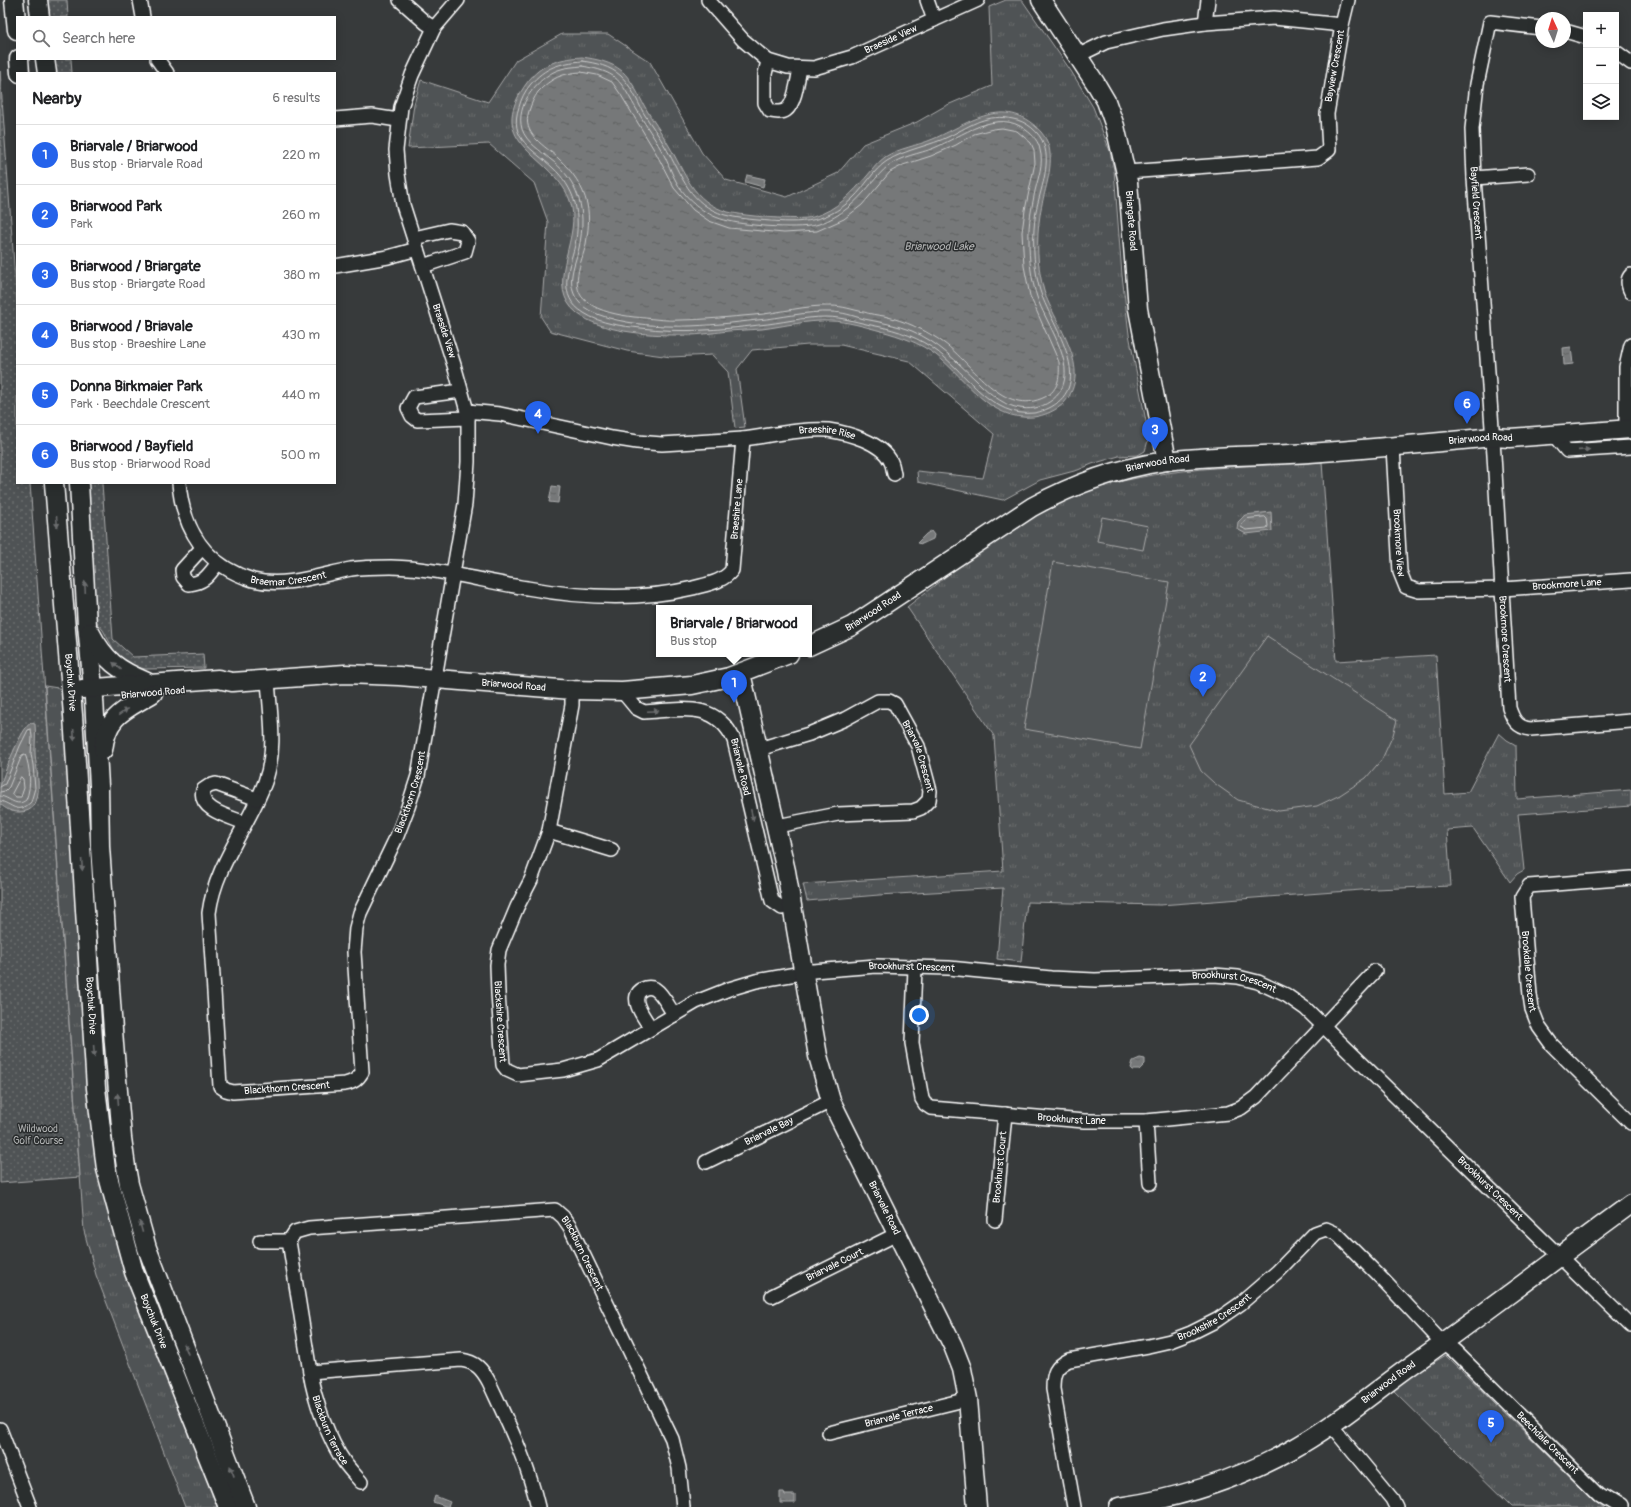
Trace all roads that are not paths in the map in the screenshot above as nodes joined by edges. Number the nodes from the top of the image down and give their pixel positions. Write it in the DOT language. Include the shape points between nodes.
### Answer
graph roads {
  1 [pos="14,0"];
  2 [pos="38,0"];
  3 [pos="140,0"];
  4 [pos="400,0"];
  5 [pos="458,0"];
  6 [pos="708,0"];
  7 [pos="926,0"];
  8 [pos="978,0"];
  9 [pos="1041,0"];
  10 [pos="1208,0"];
  11 [pos="1348,0"];
  12 [pos="40,16"];
  13 [pos="143,16"];
  14 [pos="16,20"];
  15 [pos="934,20"];
  16 [pos="1205,22"];
  17 [pos="1342,25"];
  18 [pos="1535,27"];
  19 [pos="434,28"];
  20 [pos="1571,33"];
  21 [pos="1583,36"];
  22 [pos="1619,54"];
  23 [pos="1077,56"];
  24 [pos="19,60"];
  25 [pos="45,60"];
  26 [pos="158,60"];
  27 [pos="768,61"];
  28 [pos="1631,63"];
  29 [pos="800,68"];
  30 [pos="20,72"];
  31 [pos="47,72"];
  32 [pos="166,72"];
  33 [pos="336,119"];
  34 [pos="398,120"];
  35 [pos="1127,172"];
  36 [pos="1528,174"];
  37 [pos="1474,178"];
  38 [pos="416,244"];
  39 [pos="336,266"];
  40 [pos="423,266"];
  41 [pos="1631,275"];
  42 [pos="1631,292"];
  43 [pos="1631,345"];
  44 [pos="461,391"];
  45 [pos="467,414"];
  46 [pos="1629,429"];
  47 [pos="1553,434"];
  48 [pos="1493,437"];
  49 [pos="742,439"];
  50 [pos="1631,446"];
  51 [pos="1393,447"];
  52 [pos="1167,461"];
  53 [pos="894,474"];
  54 [pos="54,484"];
  55 [pos="79,484"];
  56 [pos="179,484"];
  57 [pos="202,548"];
  58 [pos="218,563"];
  59 [pos="452,574"];
  60 [pos="1631,580"];
  61 [pos="1503,589"];
  62 [pos="87,626"];
  63 [pos="812,645"];
  64 [pos="781,657"];
  65 [pos="741,673"];
  66 [pos="434,679"];
  67 [pos="268,680"];
  68 [pos="152,688"];
  69 [pos="572,690"];
  70 [pos="622,692"];
  71 [pos="94,694"];
  72 [pos="72,695"];
  73 [pos="1631,721"];
  74 [pos="759,749"];
  75 [pos="99,786"];
  76 [pos="256,799"];
  77 [pos="245,823"];
  78 [pos="777,826"];
  79 [pos="549,831"];
  80 [pos="612,850"];
  81 [pos="1631,878"];
  82 [pos="792,906"];
  83 [pos="915,968"];
  84 [pos="1375,971"];
  85 [pos="802,972"];
  86 [pos="674,1015"];
  87 [pos="1324,1026"];
  88 [pos="651,1028"];
  89 [pos="831,1100"];
  90 [pos="1005,1114"];
  91 [pos="1146,1121"];
  92 [pos="1631,1123"];
  93 [pos="706,1162"];
  94 [pos="1150,1183"];
  95 [pos="1631,1204"];
  96 [pos="995,1220"];
  97 [pos="897,1234"];
  98 [pos="260,1241"];
  99 [pos="289,1241"];
  100 [pos="1559,1256"];
  101 [pos="772,1296"];
  102 [pos="1631,1326"];
  103 [pos="1444,1342"];
  104 [pos="310,1372"];
  105 [pos="968,1399"];
  106 [pos="1330,1424"];
  107 [pos="0,1429"];
  108 [pos="829,1433"];
  109 [pos="361,1482"];
  110 [pos="30,1507"];
  111 [pos="228,1507"];
  112 [pos="246,1507"];
  113 [pos="538,1507"];
  114 [pos="683,1507"];
  115 [pos="977,1507"];
  116 [pos="1074,1507"];
  117 [pos="1119,1507"];
  118 [pos="1396,1507"];
  119 [pos="1620,1507"];
  1 -- 14 [label="street"];
  2 -- 12 [label="street"];
  3 -- 13 [label="street"];
  4 -- 19 [label="street"];
  5 -- 19 [label="street, Braeside View"];
  6 -- 27 [label="street, Braeside View" via="743,40"];
  7 -- 15 [label="street"];
  8 -- 15 [label="street, Braeside View"];
  9 -- 23 [label="street, Briargate Road"];
  10 -- 16 [label="street"];
  11 -- 17 [label="street"];
  15 -- 29 [label="street, Braeside View" via="852,57 814,68"];
  16 -- 17 [label="street, Bayview Crescent" via="1274,18"];
  16 -- 23 [label="street, Bayview Crescent" via="1106,42"];
  17 -- 35 [label="street, Bayview Crescent" via="1327,114 1329,150 1318,158"];
  18 -- 37 [label="street, Bayfield Crescent" via="1490,22 1477,84 1472,130"];
  19 -- 34 [label="street, Braeside View" via="412,75"];
  20 -- 21 [label="street"];
  22 -- 28 [label="street"];
  23 -- 35 [label="street, Briargate Road" via="1106,101"];
  24 -- 30 [label="street"];
  25 -- 31 [label="street"];
  26 -- 32 [label="street"];
  27 -- 29 [label="street, Braeside View"];
  27 -- 29 [label="street" via="765,74 765,103 770,111 786,110 792,102"];
  33 -- 34 [label="street" via="372,116"];
  34 -- 38 [label="street, Braeside View" via="396,150 402,205"];
  35 -- 52 [label="street, Briargate Road" via="1138,309"];
  36 -- 37 [label="street"];
  37 -- 48 [label="street, Bayfield Crescent"];
  38 -- 39 [label="street" via="388,257"];
  38 -- 40 [label="street, Braeside View"];
  38 -- 40 [label="street" via="449,230 462,232 468,241 464,252"];
  40 -- 44 [label="street, Braeside View"];
  41 -- 42 [label="street" via="1628,278"];
  43 -- 46 [label="street" via="1626,367"];
  44 -- 45 [label="street, Braeside View"];
  44 -- 45 [label="street" via="414,397 408,408 417,420"];
  45 -- 49 [label="street" via="500,414 636,442 662,444"];
  45 -- 59 [label="street, Braeside View" via="468,462 465,504"];
  46 -- 47 [label="street, Briarwood Road"];
  47 -- 48 [label="street, Briarwood Road"];
  47 -- 50 [label="street, one-way" via="1567,451"];
  48 -- 51 [label="street, Briarwood Road"];
  48 -- 61 [label="street, Brookmore Crescent"];
  49 -- 53 [label="street, Braeshire Rise" via="827,430 862,438 891,461"];
  49 -- 59 [label="street, Braeshire Lane" via="732,570 726,577 685,590 609,597 567,595"];
  51 -- 52 [label="street, Briarwood Road"];
  51 -- 61 [label="street, Brookmore View" via="1400,572 1406,587 1419,591"];
  52 -- 63 [label="street, Briarwood Road" via="1103,476 1060,492 1009,521 852,626"];
  54 -- 72 [label="street, Boychuk Drive, one-way"];
  62 -- 55 [label="street, Boychuk Drive, one-way"];
  56 -- 57 [label="street, Braemar Crescent" via="180,502 187,522"];
  57 -- 58 [label="street, Braemar Crescent"];
  57 -- 58 [label="street" via="182,570 183,577 189,584 199,583"];
  58 -- 59 [label="street, Braemar Crescent" via="253,580 270,582 289,582 368,568 391,567"];
  59 -- 66 [label="street, Braeside View"];
  60 -- 61 [label="street, Brookmore Lane"];
  61 -- 73 [label="street, Brookmore Crescent" via="1508,697 1512,718 1517,724 1530,729"];
  68 -- 62 [label="street, one-way" via="125,673 108,659"];
  62 -- 71 [label="street, Boychuk Drive"];
  64 -- 65 [label="street, Briarwood Road"];
  65 -- 70 [label="street, Briarwood Road" via="692,685"];
  65 -- 74 [label="street, Briarvale Road"];
  66 -- 67 [label="street, Briarwood Road" via="345,674"];
  66 -- 69 [label="street, Briarwood Road"];
  66 -- 77 [label="street, Blackthorn Crescent" via="418,776 397,836 360,913 356,928 354,952 362,1072 353,1082 233,1092 220,1086 209,913 216,880"];
  67 -- 68 [label="street, Briarwood Road" via="213,680"];
  67 -- 76 [label="street, Blackthorn Crescent" via="272,756"];
  68 -- 71 [label="street, Briarwood Road"];
  75 -- 68 [label="street, one-way" via="108,728 114,719"];
  69 -- 70 [label="street, Briarwood Road"];
  69 -- 79 [label="street, Blackshire Crescent" via="572,705"];
  70 -- 82 [label="street, Briarvale Road, one-way" via="636,708 644,712 697,709 714,717 730,730 772,901 782,908"];
  71 -- 72 [label="street, Briarwood Road"];
  71 -- 75 [label="street, Boychuk Drive"];
  72 -- 111 [label="street, Boychuk Drive, one-way" via="96,1088 106,1169 134,1272"];
  74 -- 78 [label="street, Briarvale Road"];
  74 -- 78 [label="street, Briarvale Crescent" via="809,734 845,719 878,701 890,701 895,704 918,746 930,791 929,800 921,808 913,811 838,814"];
  112 -- 75 [label="street, Boychuk Drive, one-way" via="146,1248 129,1184 113,1037 100,847"];
  76 -- 77 [label="street, Blackthorn Crescent"];
  76 -- 77 [label="street" via="216,784 203,790 202,797 207,807"];
  78 -- 82 [label="street, Briarvale Road"];
  79 -- 80 [label="street"];
  79 -- 88 [label="street, Blackshire Crescent" via="531,880 509,925 497,965 503,1065 518,1075 563,1070 598,1060"];
  81 -- 92 [label="street, Brookdale Crescent" via="1529,886 1522,897 1530,995 1539,1027 1552,1045"];
  82 -- 85 [label="street, Briarvale Road"];
  83 -- 85 [label="street, Brookhurst Crescent" via="876,966"];
  83 -- 87 [label="street, Brookhurst Crescent" via="949,968 1095,980 1214,975 1238,977 1258,982 1286,995"];
  83 -- 90 [label="street, Brookhurst Lane" via="912,1043 925,1104 931,1108"];
  84 -- 87 [label="street, Brookhurst Lane"];
  85 -- 86 [label="street, Blackshire Crescent" via="729,989 696,1002"];
  85 -- 89 [label="street, Briarvale Road" via="818,1056"];
  86 -- 88 [label="street, Blackshire Crescent"];
  86 -- 88 [label="street" via="656,990 648,987 643,989 638,994 638,1005"];
  87 -- 91 [label="street, Brookhurst Lane" via="1256,1097 1241,1108 1228,1113"];
  87 -- 100 [label="street, Brookhurst Crescent"];
  89 -- 93 [label="street, Briarvale Bay"];
  89 -- 97 [label="street, Briarvale Road"];
  90 -- 91 [label="street, Brookhurst Lane" via="1084,1121"];
  90 -- 96 [label="street, Brookhurst Court"];
  91 -- 94 [label="street"];
  95 -- 100 [label="street, Briarwood Road"];
  97 -- 101 [label="street, Briarvale Court"];
  97 -- 105 [label="street, Briarvale Road" via="953,1346 962,1369"];
  98 -- 99 [label="street"];
  99 -- 104 [label="street"];
  99 -- 114 [label="street, Blackburn Crescent" via="295,1232 309,1228 555,1210 570,1227 672,1439 679,1468"];
  100 -- 102 [label="street, Brookhurst Crescent"];
  100 -- 103 [label="street, Briarwood Road"];
  103 -- 106 [label="street, Briarwood Road"];
  103 -- 116 [label="street, Brookshire Crescent" via="1337,1234 1326,1229 1315,1233 1277,1272 1217,1320 1170,1341 1074,1359 1061,1364 1053,1376 1053,1389"];
  103 -- 119 [label="street, Beechdale Crescent" via="1599,1494"];
  104 -- 109 [label="street, Blackburn Terrace" via="313,1389 332,1439 343,1461"];
  104 -- 113 [label="street" via="461,1360 477,1365 489,1382 521,1453"];
  105 -- 108 [label="street, Briarvale Terrace"];
  105 -- 115 [label="street, Briarvale Road"];
  106 -- 117 [label="street, Briarwood Road" via="1291,1450 1242,1474 1197,1491"];
  106 -- 118 [label="street"];
  107 -- 110 [label="street"];
}
